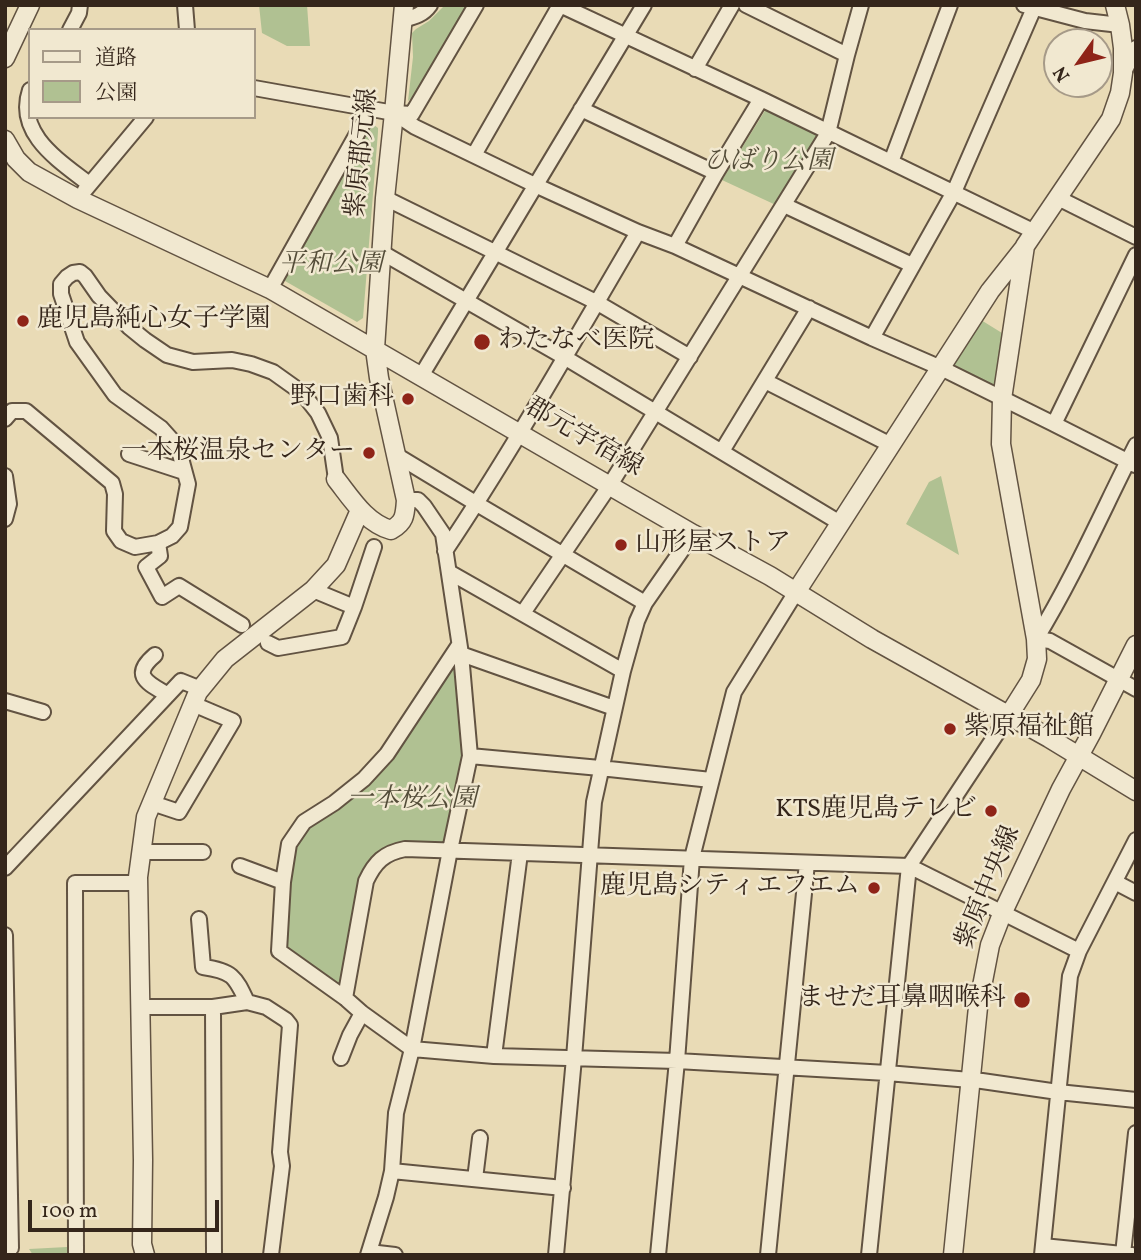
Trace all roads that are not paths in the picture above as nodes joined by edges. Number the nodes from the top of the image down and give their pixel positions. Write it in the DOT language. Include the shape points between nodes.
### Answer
graph roads {
  1 [pos="30,5"];
  2 [pos="80,5"];
  3 [pos="185,5"];
  4 [pos="430,5"];
  5 [pos="476,5"];
  6 [pos="560,5"];
  7 [pos="644,5"];
  8 [pos="732,5"];
  9 [pos="746,5"];
  10 [pos="861,5"];
  11 [pos="950,5"];
  12 [pos="1115,5"];
  13 [pos="1029,7"];
  14 [pos="403,13"];
  15 [pos="1120,25"];
  16 [pos="71,28"];
  17 [pos="187,28"];
  18 [pos="624,37"];
  19 [pos="1136,48"];
  20 [pos="847,55"];
  21 [pos="5,58"];
  22 [pos="695,69"];
  23 [pos="1123,73"];
  24 [pos="256,88"];
  25 [pos="28,96"];
  26 [pos="761,99"];
  27 [pos="371,108"];
  28 [pos="581,109"];
  29 [pos="394,113"];
  30 [pos="144,119"];
  31 [pos="828,133"];
  32 [pos="5,140"];
  33 [pos="474,155"];
  34 [pos="891,162"];
  35 [pos="716,173"];
  36 [pos="89,184"];
  37 [pos="535,185"];
  38 [pos="954,192"];
  39 [pos="385,198"];
  40 [pos="1058,198"];
  41 [pos="78,199"];
  42 [pos="784,205"];
  43 [pos="638,232"];
  44 [pos="1136,237"];
  45 [pos="1030,239"];
  46 [pos="675,246"];
  47 [pos="381,252"];
  48 [pos="494,252"];
  49 [pos="1136,255"];
  50 [pos="912,265"];
  51 [pos="739,277"];
  52 [pos="270,289"];
  53 [pos="465,301"];
  54 [pos="596,302"];
  55 [pos="809,308"];
  56 [pos="872,338"];
  57 [pos="375,349"];
  58 [pos="564,357"];
  59 [pos="690,357"];
  60 [pos="941,368"];
  61 [pos="421,376"];
  62 [pos="765,381"];
  63 [pos="1002,399"];
  64 [pos="655,412"];
  65 [pos="5,419"];
  66 [pos="1054,424"];
  67 [pos="520,433"];
  68 [pos="891,445"];
  69 [pos="1136,445"];
  70 [pos="722,451"];
  71 [pos="129,454"];
  72 [pos="396,454"];
  73 [pos="1132,464"];
  74 [pos="184,472"];
  75 [pos="5,476"];
  76 [pos="337,478"];
  77 [pos="610,485"];
  78 [pos="406,500"];
  79 [pos="477,504"];
  80 [pos="360,510"];
  81 [pos="5,519"];
  82 [pos="840,523"];
  83 [pos="693,534"];
  84 [pos="158,542"];
  85 [pos="374,547"];
  86 [pos="445,551"];
  87 [pos="564,555"];
  88 [pos="449,572"];
  89 [pos="313,590"];
  90 [pos="796,592"];
  91 [pos="645,603"];
  92 [pos="354,607"];
  93 [pos="523,613"];
  94 [pos="242,625"];
  95 [pos="1036,639"];
  96 [pos="268,643"];
  97 [pos="1136,645"];
  98 [pos="460,650"];
  99 [pos="155,655"];
  100 [pos="623,671"];
  101 [pos="1119,679"];
  102 [pos="1136,689"];
  103 [pos="168,695"];
  104 [pos="197,696"];
  105 [pos="5,701"];
  106 [pos="614,708"];
  107 [pos="43,712"];
  108 [pos="1009,715"];
  109 [pos="470,756"];
  110 [pos="1079,756"];
  111 [pos="600,768"];
  112 [pos="711,780"];
  113 [pos="1136,791"];
  114 [pos="152,803"];
  115 [pos="1136,840"];
  116 [pos="450,850"];
  117 [pos="142,852"];
  118 [pos="203,852"];
  119 [pos="520,853"];
  120 [pos="590,854"];
  121 [pos="692,858"];
  122 [pos="807,863"];
  123 [pos="240,866"];
  124 [pos="909,866"];
  125 [pos="5,868"];
  126 [pos="1115,882"];
  127 [pos="138,883"];
  128 [pos="283,883"];
  129 [pos="1136,893"];
  130 [pos="1002,914"];
  131 [pos="199,919"];
  132 [pos="5,934"];
  133 [pos="1079,951"];
  134 [pos="345,998"];
  135 [pos="247,1002"];
  136 [pos="140,1007"];
  137 [pos="213,1007"];
  138 [pos="362,1013"];
  139 [pos="412,1049"];
  140 [pos="494,1056"];
  141 [pos="341,1058"];
  142 [pos="574,1058"];
  143 [pos="677,1061"];
  144 [pos="787,1067"];
  145 [pos="887,1073"];
  146 [pos="971,1080"];
  147 [pos="1058,1092"];
  148 [pos="1136,1100"];
  149 [pos="1136,1133"];
  150 [pos="480,1138"];
  151 [pos="392,1171"];
  152 [pos="475,1179"];
  153 [pos="563,1188"];
  154 [pos="10,1249"];
  155 [pos="1042,1250"];
  156 [pos="368,1253"];
  157 [pos="1128,1254"];
  158 [pos="76,1255"];
  159 [pos="145,1255"];
  160 [pos="214,1255"];
  161 [pos="271,1255"];
  162 [pos="395,1255"];
  163 [pos="556,1255"];
  164 [pos="658,1255"];
  165 [pos="768,1255"];
  166 [pos="869,1255"];
  167 [pos="953,1255"];
  1 -- 21 [label="street"];
  2 -- 16 [label="street"];
  3 -- 17 [label="street"];
  4 -- 14 [label="street" via="418,15"];
  5 -- 29 [label="street" via="412,114"];
  6 -- 18 [label="street"];
  6 -- 33 [label="street"];
  7 -- 18 [label="street"];
  8 -- 22 [label="street"];
  9 -- 20 [label="street"];
  10 -- 20 [label="street"];
  11 -- 34 [label="street"];
  12 -- 15 [label="street"];
  13 -- 15 [label="street"];
  13 -- 38 [label="street"];
  14 -- 29 [label="street, 紫原郡元線"];
  15 -- 23 [label="street"];
  18 -- 22 [label="street"];
  18 -- 28 [label="street"];
  19 -- 23 [label="street"];
  20 -- 31 [label="street"];
  22 -- 26 [label="street"];
  23 -- 40 [label="street" via="1111,119"];
  24 -- 27 [label="street"];
  25 -- 36 [label="street" via="28,120 37,139"];
  26 -- 31 [label="street"];
  26 -- 35 [label="street"];
  27 -- 29 [label="street"];
  27 -- 52 [label="street"];
  28 -- 35 [label="street"];
  28 -- 37 [label="street"];
  29 -- 33 [label="street"];
  29 -- 39 [label="street, 紫原郡元線"];
  30 -- 36 [label="street"];
  31 -- 34 [label="street"];
  31 -- 42 [label="street"];
  32 -- 41 [label="street, 郡元宇宿線" via="29,172"];
  33 -- 37 [label="street"];
  34 -- 38 [label="street"];
  35 -- 46 [label="street"];
  36 -- 41 [label="street"];
  37 -- 43 [label="street"];
  37 -- 48 [label="street"];
  38 -- 45 [label="street"];
  38 -- 50 [label="street"];
  39 -- 47 [label="street, 紫原郡元線"];
  39 -- 48 [label="street"];
  40 -- 44 [label="street"];
  40 -- 45 [label="street"];
  41 -- 52 [label="street, 郡元宇宿線"];
  42 -- 50 [label="street"];
  42 -- 51 [label="street"];
  43 -- 46 [label="street"];
  43 -- 54 [label="street"];
  45 -- 60 [label="street"];
  45 -- 63 [label="street"];
  46 -- 51 [label="street"];
  47 -- 53 [label="street"];
  47 -- 57 [label="street, 紫原郡元線"];
  48 -- 53 [label="street"];
  48 -- 54 [label="street"];
  49 -- 66 [label="street"];
  50 -- 56 [label="street"];
  51 -- 55 [label="street"];
  51 -- 59 [label="street"];
  52 -- 57 [label="street, 郡元宇宿線"];
  53 -- 58 [label="street"];
  53 -- 61 [label="street"];
  54 -- 58 [label="street"];
  54 -- 59 [label="street"];
  55 -- 56 [label="street"];
  55 -- 62 [label="street"];
  56 -- 60 [label="street"];
  57 -- 61 [label="street, 郡元宇宿線"];
  57 -- 72 [label="street, 紫原郡元線"];
  58 -- 64 [label="street"];
  58 -- 67 [label="street"];
  59 -- 64 [label="street"];
  60 -- 63 [label="street"];
  60 -- 68 [label="street"];
  61 -- 67 [label="street, 郡元宇宿線"];
  62 -- 68 [label="street"];
  62 -- 70 [label="street"];
  63 -- 66 [label="street"];
  63 -- 95 [label="street" via="1001,444"];
  64 -- 70 [label="street"];
  64 -- 77 [label="street"];
  65 -- 84 [label="street" via="12,411 26,411 112,483 114,531 121,541 135,547"];
  66 -- 73 [label="street"];
  67 -- 77 [label="street, 郡元宇宿線"];
  67 -- 79 [label="street"];
  68 -- 82 [label="street"];
  69 -- 73 [label="street"];
  70 -- 82 [label="street"];
  71 -- 74 [label="street"];
  72 -- 78 [label="street, 紫原郡元線"];
  72 -- 79 [label="street"];
  73 -- 95 [label="street"];
  74 -- 76 [label="street" via="178,447 161,428 115,395 77,342 61,294 61,284 73,273 85,276 129,327 167,355 192,362 251,364 294,387 318,413 330,438"];
  74 -- 84 [label="street" via="188,484 180,527"];
  75 -- 81 [label="street" via="9,504"];
  76 -- 80 [label="street"];
  77 -- 83 [label="street, 郡元宇宿線"];
  77 -- 87 [label="street"];
  78 -- 80 [label="street" via="400,525 391,530"];
  78 -- 86 [label="street" via="418,500 425,506 443,534"];
  79 -- 86 [label="street"];
  79 -- 87 [label="street"];
  80 -- 89 [label="street" via="335,565"];
  82 -- 90 [label="street"];
  83 -- 90 [label="street, 郡元宇宿線"];
  83 -- 91 [label="street"];
  84 -- 94 [label="street" via="160,556 146,567 163,597 179,586"];
  85 -- 92 [label="street"];
  86 -- 88 [label="street"];
  87 -- 91 [label="street"];
  87 -- 93 [label="street"];
  88 -- 93 [label="street"];
  88 -- 98 [label="street"];
  89 -- 92 [label="street"];
  89 -- 104 [label="street" via="225,659"];
  90 -- 108 [label="street, 郡元宇宿線"];
  90 -- 112 [label="street" via="734,692"];
  91 -- 100 [label="street"];
  92 -- 96 [label="street" via="342,637 278,648"];
  93 -- 100 [label="street"];
  95 -- 101 [label="street" via="1050,641"];
  95 -- 108 [label="street" via="1031,680"];
  97 -- 101 [label="street, 紫原中央線"];
  98 -- 106 [label="street"];
  98 -- 109 [label="street"];
  98 -- 128 [label="street" via="387,754 364,779 304,821 289,844"];
  99 -- 103 [label="street" via="142,677"];
  100 -- 106 [label="street"];
  101 -- 102 [label="street"];
  101 -- 110 [label="street, 紫原中央線"];
  103 -- 104 [label="street" via="181,681"];
  103 -- 125 [label="street"];
  104 -- 114 [label="street"];
  104 -- 114 [label="street" via="233,721 179,812"];
  105 -- 107 [label="street"];
  106 -- 111 [label="street"];
  108 -- 110 [label="street, 郡元宇宿線"];
  108 -- 124 [label="street"];
  109 -- 111 [label="street"];
  109 -- 116 [label="street"];
  110 -- 113 [label="street, 郡元宇宿線"];
  110 -- 130 [label="street, 紫原中央線"];
  111 -- 112 [label="street"];
  111 -- 120 [label="street"];
  112 -- 121 [label="street"];
  114 -- 117 [label="street"];
  115 -- 126 [label="street"];
  116 -- 119 [label="street"];
  116 -- 134 [label="street" via="393,851 373,866 364,888"];
  116 -- 139 [label="street"];
  117 -- 118 [label="street"];
  117 -- 127 [label="street"];
  119 -- 120 [label="street"];
  119 -- 140 [label="street"];
  120 -- 121 [label="street"];
  120 -- 142 [label="street"];
  121 -- 122 [label="street"];
  121 -- 143 [label="street"];
  122 -- 124 [label="street"];
  122 -- 144 [label="street"];
  123 -- 128 [label="street"];
  124 -- 130 [label="street"];
  124 -- 145 [label="street"];
  126 -- 129 [label="street"];
  126 -- 133 [label="street"];
  127 -- 136 [label="street"];
  127 -- 158 [label="street" via="75,883"];
  128 -- 134 [label="street" via="279,951"];
  130 -- 133 [label="street"];
  130 -- 146 [label="street, 紫原中央線" via="983,974"];
  131 -- 135 [label="street" via="203,967 225,970 239,984"];
  132 -- 154 [label="street"];
  133 -- 147 [label="street" via="1070,976"];
  134 -- 138 [label="street"];
  135 -- 137 [label="street"];
  135 -- 161 [label="street" via="266,1007 290,1025 282,1166"];
  136 -- 137 [label="street"];
  136 -- 159 [label="street"];
  137 -- 160 [label="street"];
  138 -- 139 [label="street"];
  138 -- 141 [label="street"];
  139 -- 140 [label="street"];
  139 -- 151 [label="street" via="396,1113"];
  140 -- 142 [label="street"];
  142 -- 143 [label="street"];
  142 -- 153 [label="street"];
  143 -- 144 [label="street"];
  143 -- 164 [label="street"];
  144 -- 145 [label="street"];
  144 -- 165 [label="street"];
  145 -- 146 [label="street"];
  145 -- 166 [label="street"];
  146 -- 147 [label="street"];
  146 -- 167 [label="street, 紫原中央線"];
  147 -- 148 [label="street"];
  147 -- 155 [label="street"];
  149 -- 157 [label="street"];
  150 -- 152 [label="street"];
  151 -- 152 [label="street"];
  151 -- 156 [label="street"];
  152 -- 153 [label="street"];
  153 -- 163 [label="street"];
  155 -- 157 [label="street"];
  156 -- 162 [label="street"];
}
